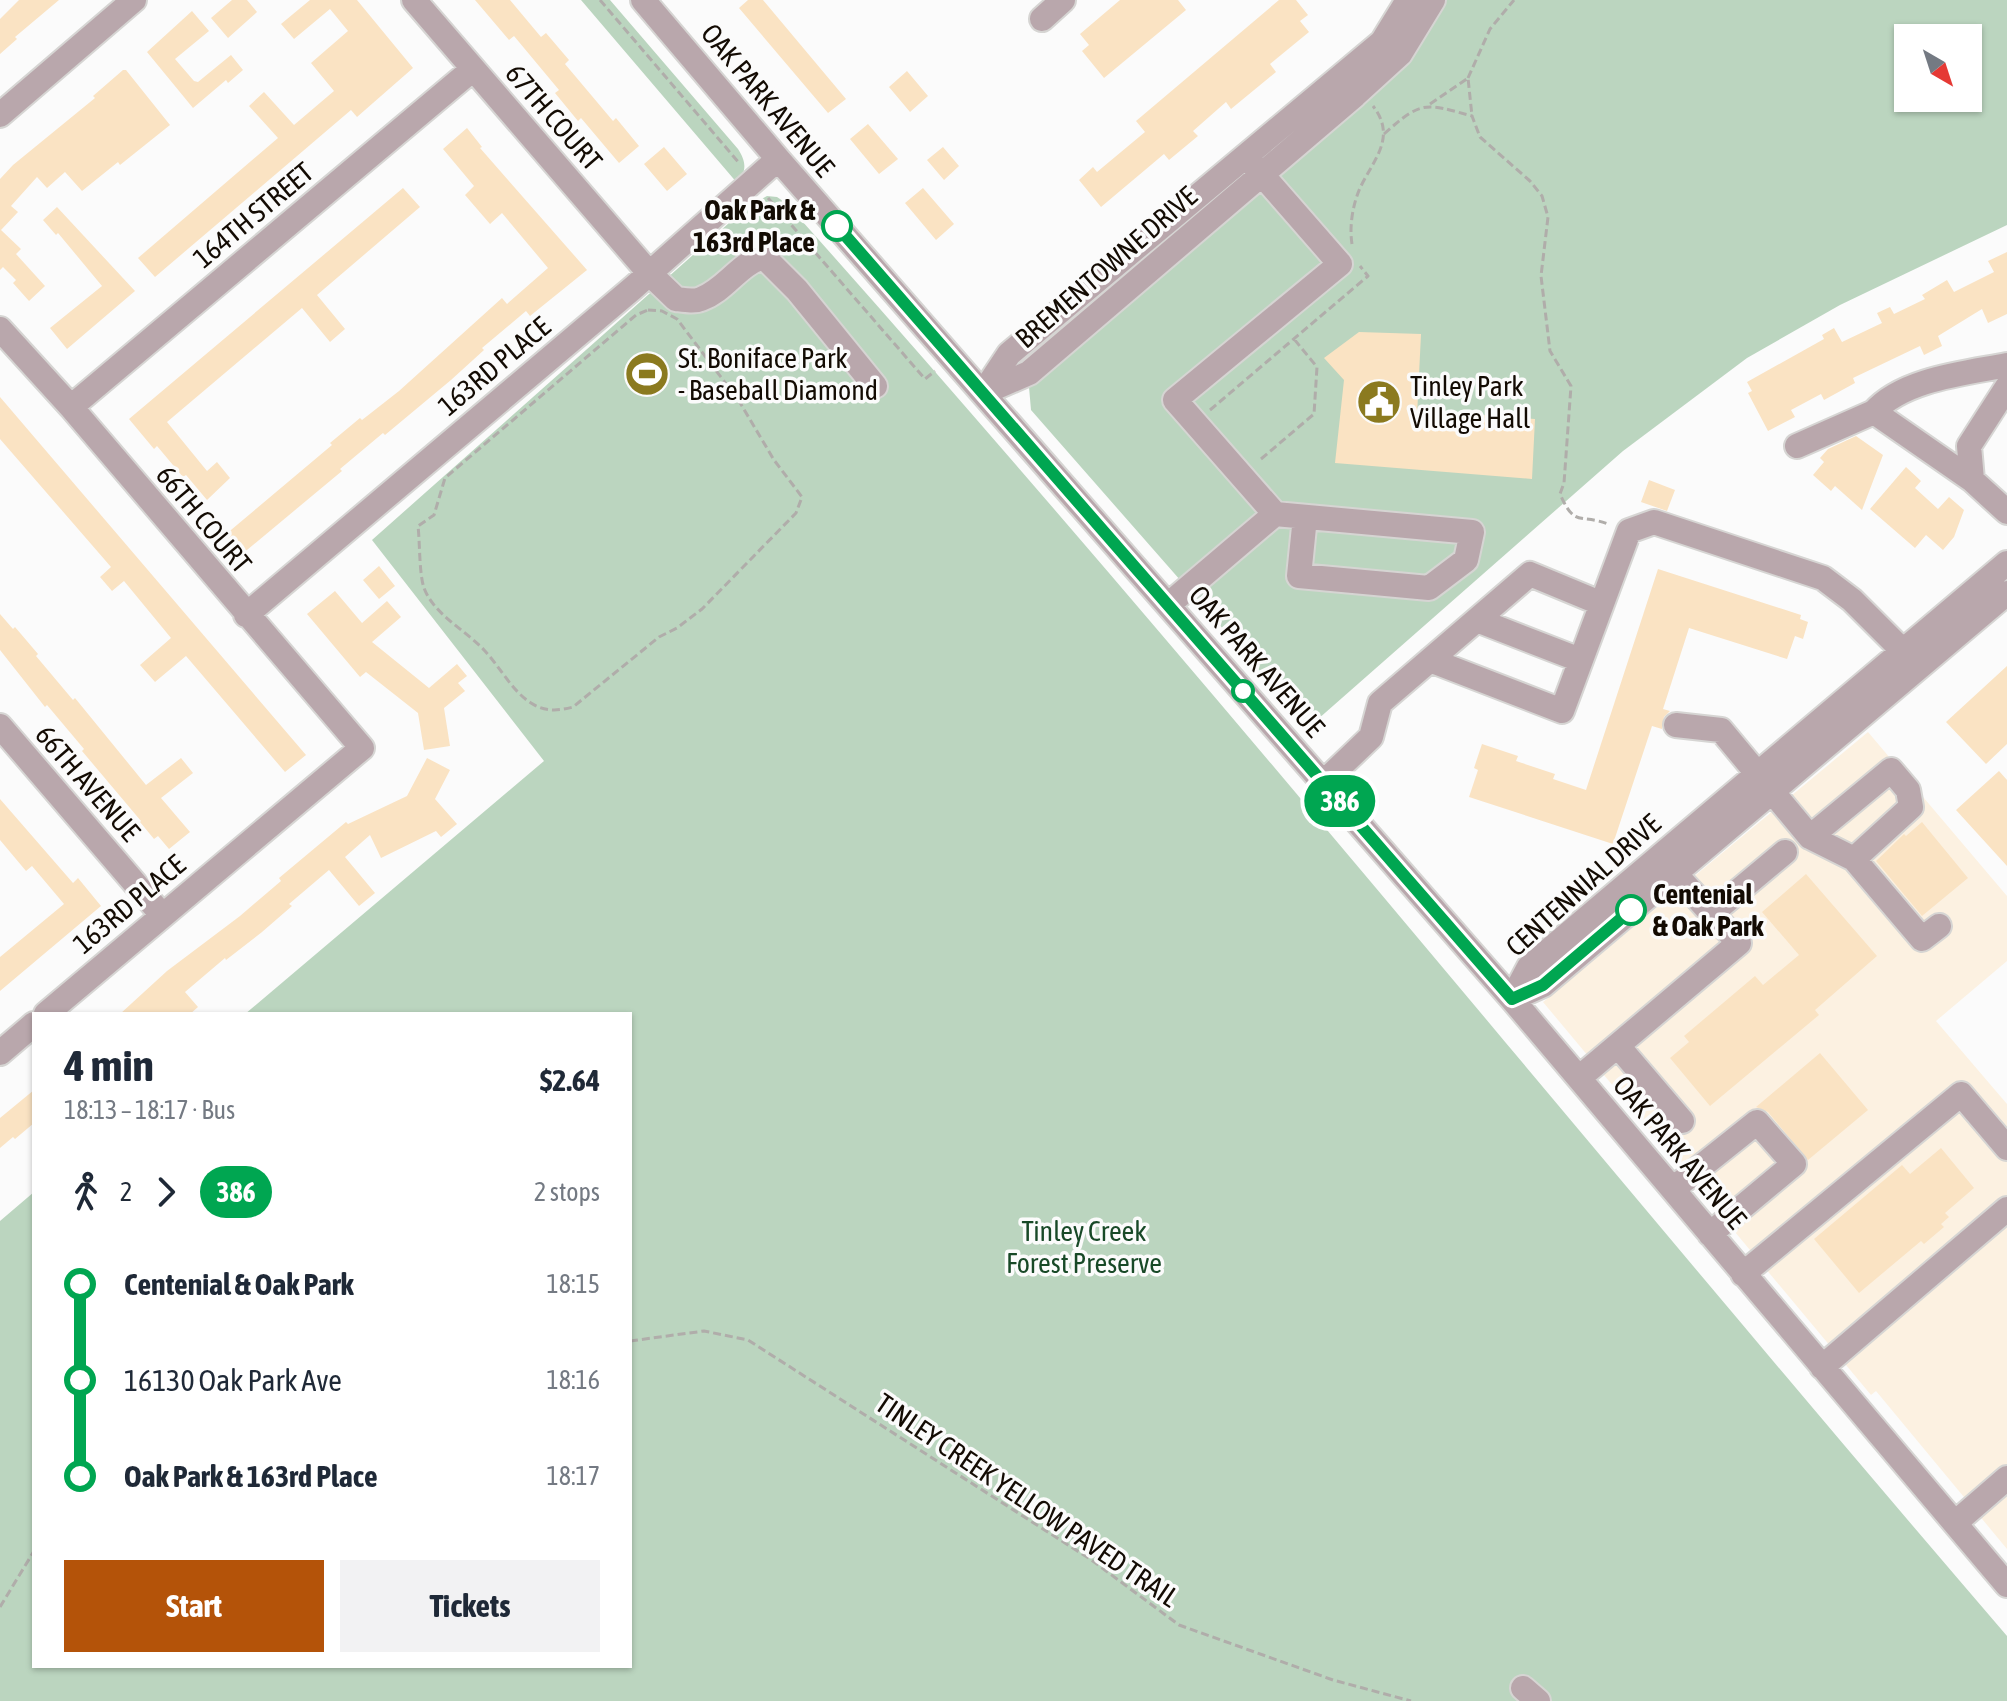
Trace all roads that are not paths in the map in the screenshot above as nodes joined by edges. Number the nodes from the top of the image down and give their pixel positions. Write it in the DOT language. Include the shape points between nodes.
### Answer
graph roads {
  1 [pos="134,0"];
  2 [pos="414,0"];
  3 [pos="643,0"];
  4 [pos="1063,0"];
  5 [pos="1408,0"];
  6 [pos="1433,0"];
  7 [pos="1042,19"];
  8 [pos="473,69"];
  9 [pos="1348,87"];
  10 [pos="0,115"];
  11 [pos="1244,155"];
  12 [pos="778,159"];
  13 [pos="1262,174"];
  14 [pos="650,274"];
  15 [pos="0,329"];
  16 [pos="2007,365"];
  17 [pos="875,386"];
  18 [pos="2007,387"];
  19 [pos="983,393"];
  20 [pos="71,407"];
  21 [pos="1874,412"];
  22 [pos="1797,446"];
  23 [pos="1972,480"];
  24 [pos="2007,512"];
  25 [pos="1275,514"];
  26 [pos="1305,517"];
  27 [pos="2007,563"];
  28 [pos="2007,593"];
  29 [pos="1600,603"];
  30 [pos="1168,605"];
  31 [pos="246,615"];
  32 [pos="1477,620"];
  33 [pos="1911,659"];
  34 [pos="1430,660"];
  35 [pos="1580,660"];
  36 [pos="1676,725"];
  37 [pos="0,726"];
  38 [pos="362,748"];
  39 [pos="1764,782"];
  40 [pos="1323,783"];
  41 [pos="1810,837"];
  42 [pos="1785,852"];
  43 [pos="1854,859"];
  44 [pos="1667,865"];
  45 [pos="1712,913"];
  46 [pos="162,915"];
  47 [pos="1939,926"];
  48 [pos="1512,999"];
  49 [pos="48,1012"];
  50 [pos="32,1026"];
  51 [pos="1618,1046"];
  52 [pos="0,1053"];
  53 [pos="1579,1078"];
  54 [pos="1682,1121"];
  55 [pos="2007,1148"];
  56 [pos="1673,1189"];
  57 [pos="2007,1209"];
  58 [pos="1710,1234"];
  59 [pos="1743,1274"];
  60 [pos="1822,1367"];
  61 [pos="2007,1478"];
  62 [pos="1955,1523"];
  63 [pos="2007,1585"];
  1 -- 10 [label="street"];
  2 -- 8 [label="street, 67TH COURT"];
  3 -- 12 [label="street, OAK PARK AVENUE"];
  4 -- 7 [label="street"];
  5 -- 9 [label="street, BREMENTOWNE DRIVE"];
  6 -- 9 [label="street, BREMENTOWNE DRIVE" via="1400,54"];
  8 -- 14 [label="street, 67TH COURT"];
  8 -- 20 [label="street, 164TH STREET"];
  9 -- 11 [label="street, BREMENTOWNE DRIVE"];
  9 -- 13 [label="street, BREMENTOWNE DRIVE"];
  11 -- 13 [label="street"];
  11 -- 19 [label="street, BREMENTOWNE DRIVE" via="1009,354"];
  12 -- 14 [label="street, 163RD PLACE"];
  12 -- 19 [label="street, OAK PARK AVENUE"];
  13 -- 19 [label="street, BREMENTOWNE DRIVE" via="1029,373"];
  13 -- 25 [label="street" via="1340,264 1175,400"];
  14 -- 17 [label="street, 67TH COURT" via="676,299 699,300 752,260 764,257"];
  14 -- 31 [label="street, 163RD PLACE"];
  15 -- 20 [label="street, 66TH COURT"];
  16 -- 21 [label="street" via="1932,380 1884,401"];
  18 -- 23 [label="street" via="1969,446"];
  19 -- 30 [label="street, OAK PARK AVENUE"];
  20 -- 31 [label="street, 66TH COURT"];
  21 -- 22 [label="street"];
  21 -- 23 [label="street"];
  23 -- 24 [label="street"];
  25 -- 26 [label="street"];
  25 -- 30 [label="street"];
  26 -- 26 [label="street" via="1381,524 1472,532 1466,560 1429,588 1299,576"];
  27 -- 33 [label="street, CENTENNIAL DRIVE"];
  28 -- 33 [label="street, CENTENNIAL DRIVE"];
  29 -- 32 [label="street" via="1530,574"];
  29 -- 33 [label="street" via="1629,531 1654,522 1823,578"];
  29 -- 35 [label="street"];
  30 -- 40 [label="street, OAK PARK AVENUE"];
  31 -- 38 [label="street, 66TH COURT"];
  32 -- 34 [label="street"];
  32 -- 35 [label="street"];
  33 -- 39 [label="street, CENTENNIAL DRIVE"];
  34 -- 35 [label="street" via="1562,711"];
  34 -- 40 [label="street" via="1380,703 1371,737"];
  36 -- 39 [label="street" via="1721,730"];
  37 -- 46 [label="street, 66TH AVENUE"];
  38 -- 46 [label="street, 163RD PLACE"];
  39 -- 41 [label="street"];
  39 -- 44 [label="street, CENTENNIAL DRIVE"];
  40 -- 48 [label="street, OAK PARK AVENUE"];
  41 -- 43 [label="street"];
  41 -- 43 [label="street" via="1891,770 1908,790 1911,807"];
  42 -- 45 [label="street"];
  43 -- 47 [label="street" via="1922,939"];
  44 -- 45 [label="street"];
  44 -- 48 [label="street, CENTENNIAL DRIVE" via="1543,985"];
  45 -- 51 [label="street" via="1739,943"];
  46 -- 49 [label="street, 163RD PLACE"];
  48 -- 53 [label="street, OAK PARK AVENUE"];
  50 -- 52 [label="street"];
  51 -- 53 [label="street"];
  51 -- 54 [label="street"];
  53 -- 56 [label="street, OAK PARK AVENUE"];
  55 -- 59 [label="street" via="1961,1094"];
  56 -- 58 [label="street, OAK PARK AVENUE"];
  56 -- 58 [label="street" via="1757,1122 1794,1164"];
  57 -- 60 [label="street"];
  58 -- 59 [label="street, OAK PARK AVENUE"];
  59 -- 60 [label="street, OAK PARK AVENUE"];
  60 -- 62 [label="street, OAK PARK AVENUE"];
  61 -- 62 [label="street"];
  62 -- 63 [label="street, OAK PARK AVENUE"];
}
